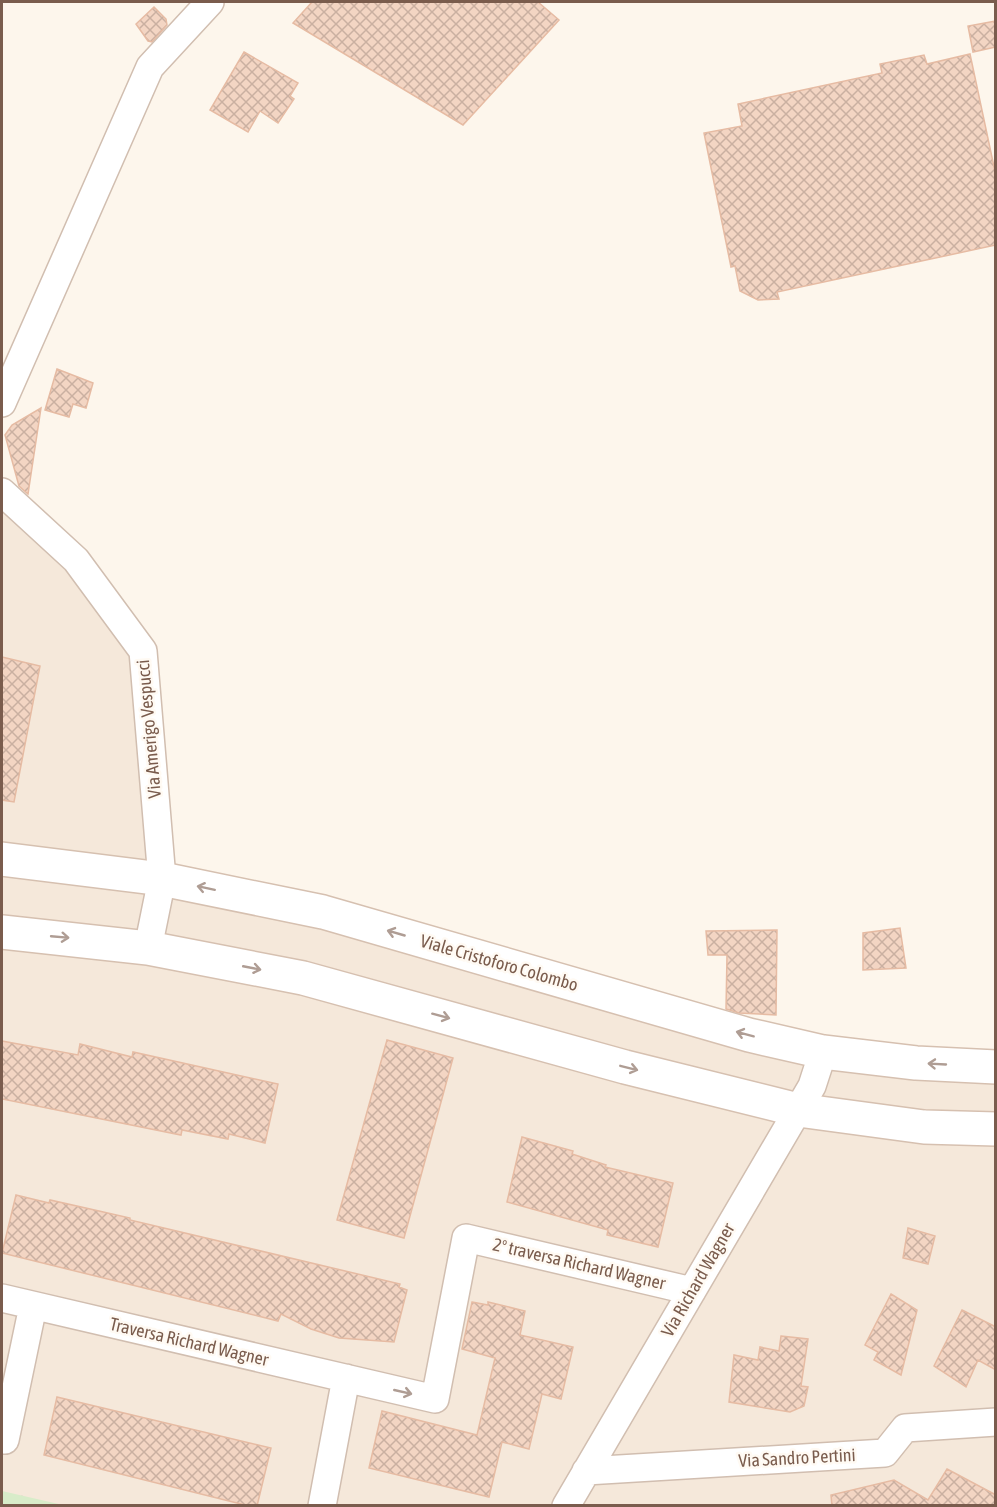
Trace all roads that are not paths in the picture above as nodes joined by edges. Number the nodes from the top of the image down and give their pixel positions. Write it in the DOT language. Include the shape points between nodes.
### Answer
graph roads {
  1 [pos="210,2"];
  2 [pos="2,403"];
  3 [pos="2,492"];
  4 [pos="2,859"];
  5 [pos="162,879"];
  6 [pos="2,932"];
  7 [pos="148,948"];
  8 [pos="823,1052"];
  9 [pos="996,1067"];
  10 [pos="798,1110"];
  11 [pos="996,1129"];
  12 [pos="466,1238"];
  13 [pos="692,1291"];
  14 [pos="2,1298"];
  15 [pos="33,1306"];
  16 [pos="346,1378"];
  17 [pos="996,1422"];
  18 [pos="2,1440"];
  19 [pos="586,1471"];
  20 [pos="322,1506"];
  21 [pos="566,1506"];
  1 -- 2 [label="street" via="150,67"];
  3 -- 5 [label="street, Via Amerigo Vespucci" via="76,560 142,651"];
  4 -- 5 [label="main road, Viale Cristoforo Colombo"];
  5 -- 7 [label="street, Via Amerigo Vespucci"];
  8 -- 5 [label="main road, Viale Cristoforo Colombo, one-way" via="749,1035 323,912"];
  6 -- 7 [label="main road, one-way"];
  7 -- 10 [label="main road, one-way" via="303,978 625,1067"];
  9 -- 8 [label="main road, Viale Cristoforo Colombo, one-way"];
  8 -- 10 [label="street, Via Richard Wagner" via="812,1086"];
  10 -- 11 [label="main road" via="924,1127"];
  10 -- 13 [label="street, Via Richard Wagner"];
  12 -- 13 [label="street, 2° traversa Richard Wagner"];
  16 -- 12 [label="street, Traversa Richard Wagner, one-way" via="435,1399"];
  13 -- 19 [label="street, Via Richard Wagner"];
  14 -- 15 [label="street, Traversa Richard Wagner"];
  15 -- 16 [label="street, Traversa Richard Wagner"];
  15 -- 18 [label="street"];
  16 -- 20 [label="street"];
  17 -- 19 [label="street, Via Sandro Pertini" via="905,1428 885,1453"];
  19 -- 21 [label="street, Via Richard Wagner"];
}
